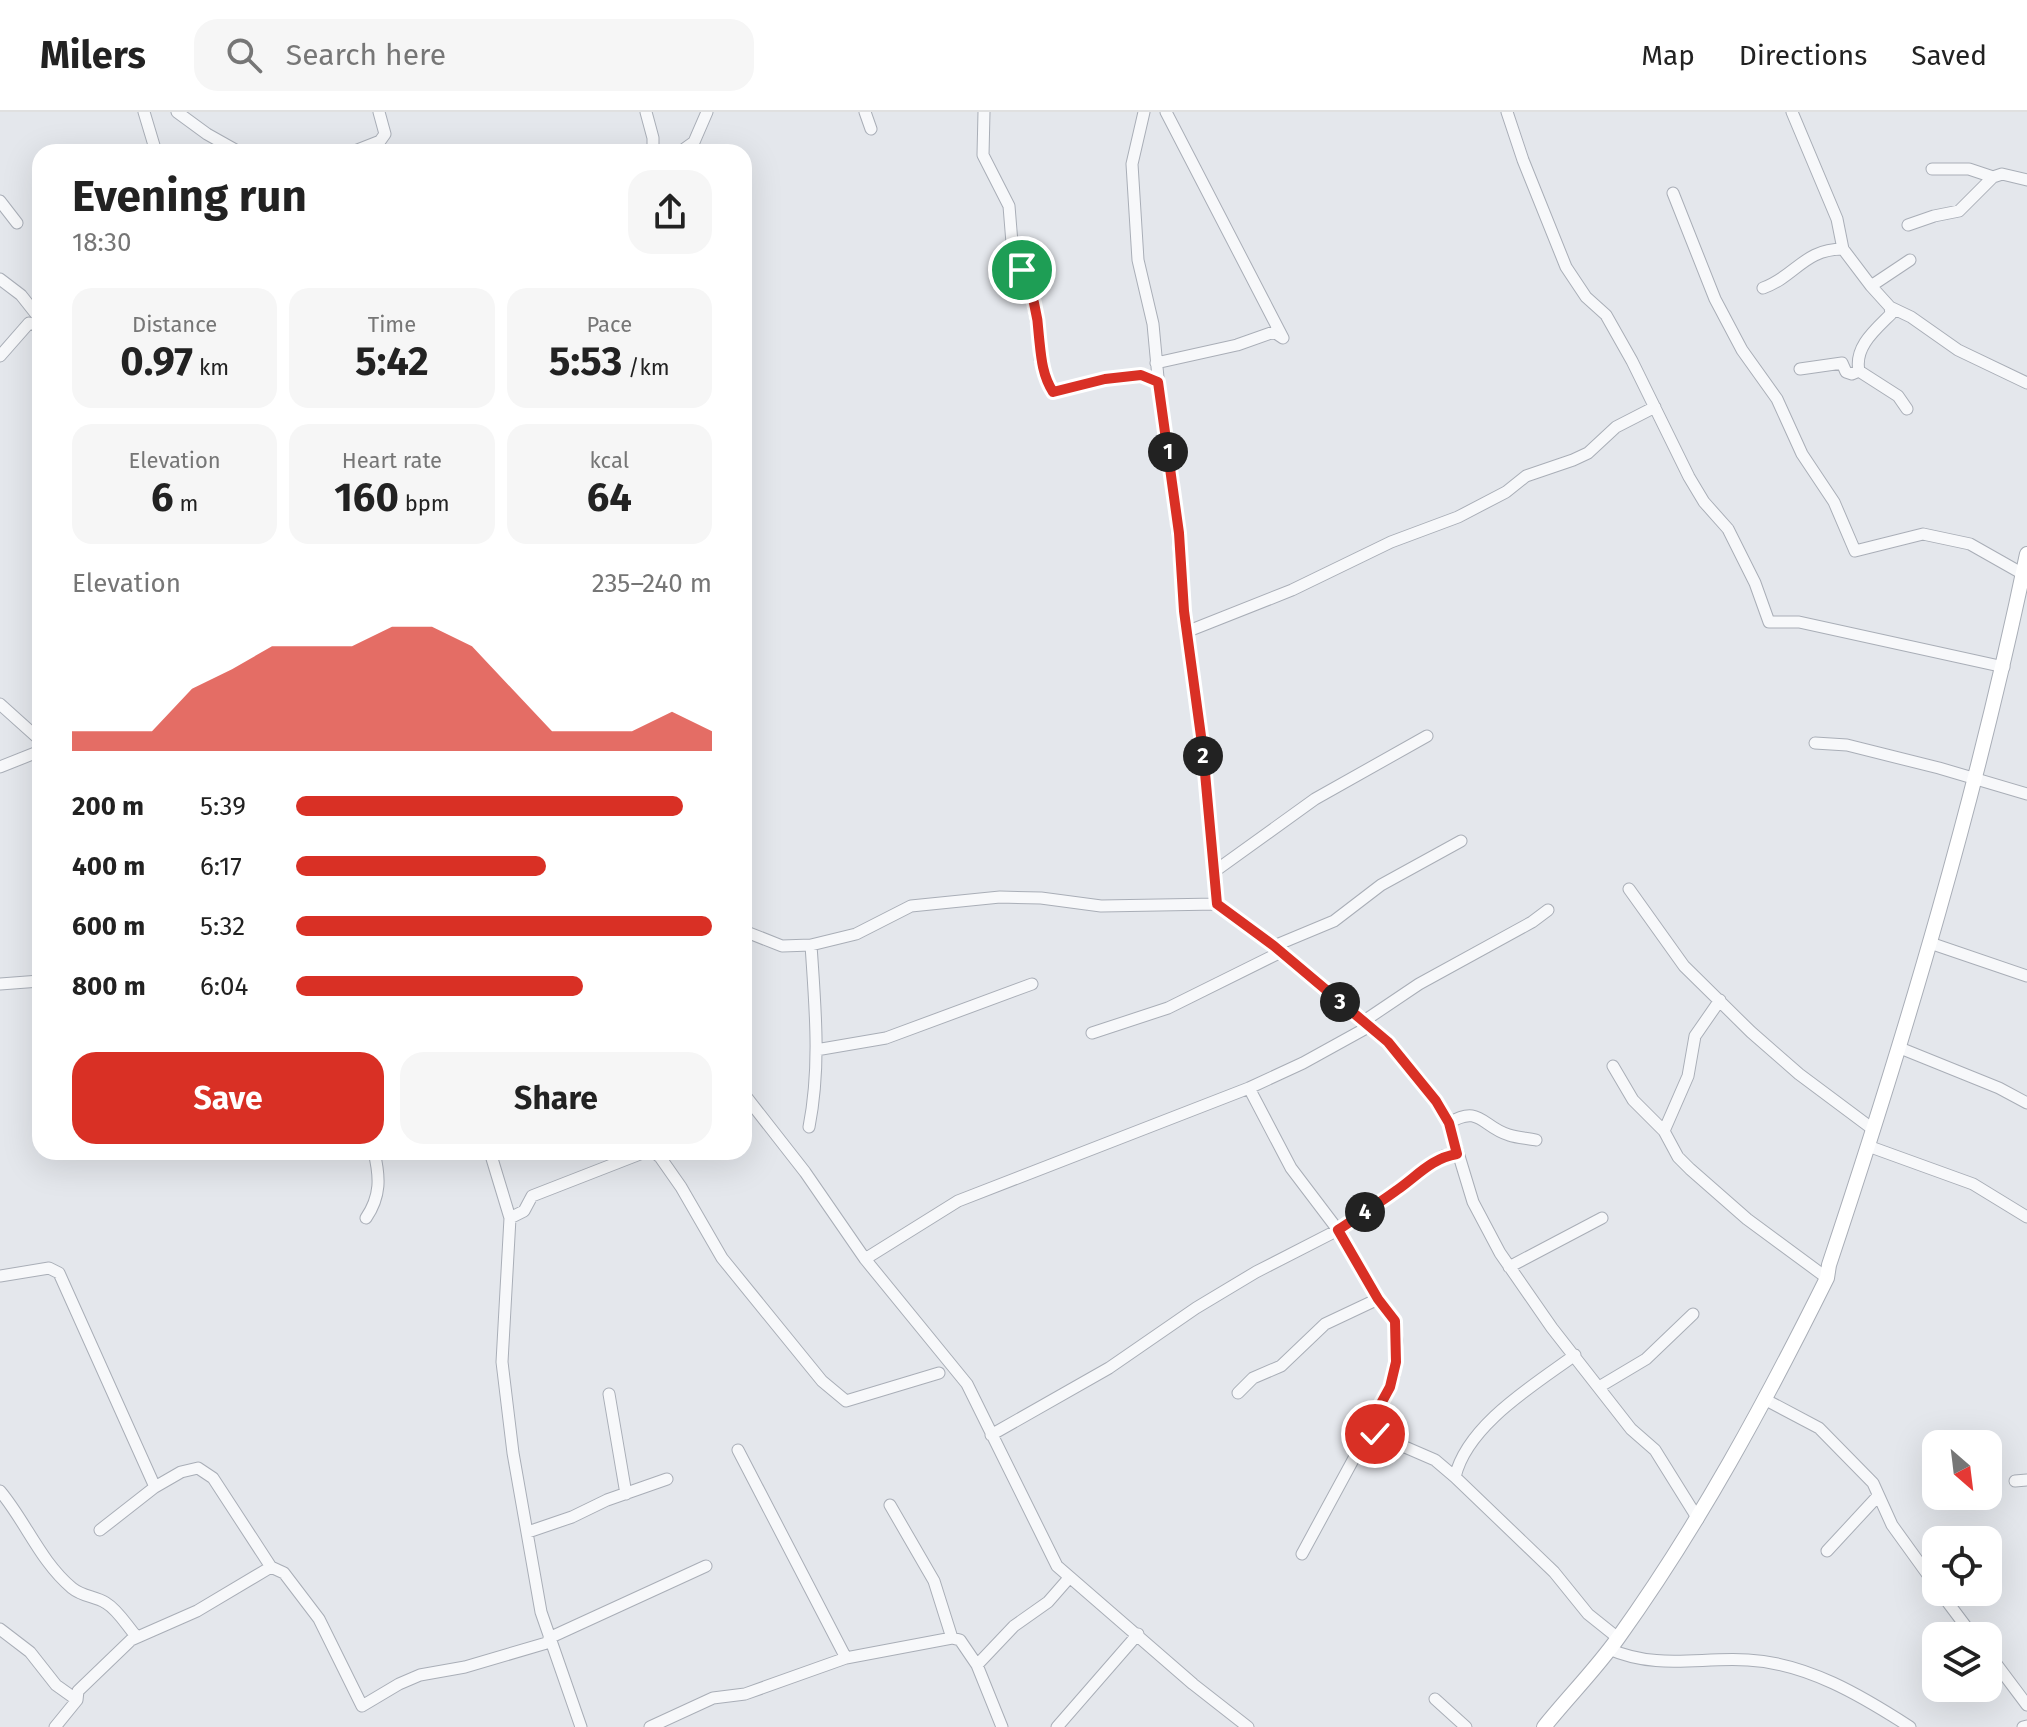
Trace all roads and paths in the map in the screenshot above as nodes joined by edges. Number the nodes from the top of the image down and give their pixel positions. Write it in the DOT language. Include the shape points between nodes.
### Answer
graph roads {
  1 [pos="144,112"];
  2 [pos="177,112"];
  3 [pos="379,112"];
  4 [pos="646,112"];
  5 [pos="707,112"];
  6 [pos="865,112"];
  7 [pos="984,112"];
  8 [pos="1144,112"];
  9 [pos="1166,112"];
  10 [pos="1507,112"];
  11 [pos="1792,112"];
  12 [pos="871,129"];
  13 [pos="154,144"];
  14 [pos="225,144"];
  15 [pos="372,144"];
  16 [pos="653,144"];
  17 [pos="691,144"];
  18 [pos="1932,169"];
  19 [pos="1993,177"];
  20 [pos="2027,180"];
  21 [pos="1673,193"];
  22 [pos="0,201"];
  23 [pos="17,223"];
  24 [pos="1908,225"];
  25 [pos="1843,249"];
  26 [pos="1910,260"];
  27 [pos="0,279"];
  28 [pos="1871,286"];
  29 [pos="1763,288"];
  30 [pos="1890,307"];
  31 [pos="32,309"];
  32 [pos="32,324"];
  33 [pos="0,356"];
  34 [pos="1156,363"];
  35 [pos="1858,365"];
  36 [pos="1800,369"];
  37 [pos="1158,382"];
  38 [pos="2027,383"];
  39 [pos="1655,407"];
  40 [pos="1907,409"];
  41 [pos="2027,554"];
  42 [pos="2023,574"];
  43 [pos="1186,632"];
  44 [pos="2004,667"];
  45 [pos="0,704"];
  46 [pos="32,733"];
  47 [pos="1427,736"];
  48 [pos="1815,743"];
  49 [pos="32,754"];
  50 [pos="0,767"];
  51 [pos="1976,779"];
  52 [pos="2027,794"];
  53 [pos="1461,841"];
  54 [pos="1215,871"];
  55 [pos="1629,889"];
  56 [pos="1217,904"];
  57 [pos="1548,910"];
  58 [pos="752,934"];
  59 [pos="1930,943"];
  60 [pos="811,945"];
  61 [pos="1278,949"];
  62 [pos="2027,976"];
  63 [pos="32,982"];
  64 [pos="0,984"];
  65 [pos="1032,984"];
  66 [pos="1720,1000"];
  67 [pos="1367,1023"];
  68 [pos="1092,1033"];
  69 [pos="1900,1048"];
  70 [pos="816,1050"];
  71 [pos="1613,1066"];
  72 [pos="1249,1088"];
  73 [pos="2027,1103"];
  74 [pos="752,1104"];
  75 [pos="1449,1123"];
  76 [pos="809,1127"];
  77 [pos="1874,1130"];
  78 [pos="1664,1131"];
  79 [pos="1536,1140"];
  80 [pos="1868,1146"];
  81 [pos="1457,1154"];
  82 [pos="376,1160"];
  83 [pos="492,1160"];
  84 [pos="624,1160"];
  85 [pos="662,1160"];
  86 [pos="2027,1217"];
  87 [pos="366,1218"];
  88 [pos="510,1218"];
  89 [pos="1602,1218"];
  90 [pos="1338,1230"];
  91 [pos="865,1259"];
  92 [pos="1509,1267"];
  93 [pos="0,1276"];
  94 [pos="1827,1278"];
  95 [pos="1378,1299"];
  96 [pos="1693,1314"];
  97 [pos="1575,1355"];
  98 [pos="939,1373"];
  99 [pos="1599,1387"];
  100 [pos="1238,1393"];
  101 [pos="609,1394"];
  102 [pos="1766,1400"];
  103 [pos="1372,1425"];
  104 [pos="991,1435"];
  105 [pos="738,1450"];
  106 [pos="1455,1477"];
  107 [pos="667,1479"];
  108 [pos="155,1487"];
  109 [pos="0,1491"];
  110 [pos="626,1494"];
  111 [pos="1877,1497"];
  112 [pos="890,1505"];
  113 [pos="1698,1519"];
  114 [pos="100,1530"];
  115 [pos="528,1532"];
  116 [pos="1827,1551"];
  117 [pos="1302,1554"];
  118 [pos="706,1566"];
  119 [pos="271,1567"];
  120 [pos="1922,1567"];
  121 [pos="1069,1578"];
  122 [pos="0,1629"];
  123 [pos="1138,1634"];
  124 [pos="136,1636"];
  125 [pos="952,1638"];
  126 [pos="550,1640"];
  127 [pos="1614,1644"];
  128 [pos="846,1658"];
  129 [pos="977,1665"];
  130 [pos="2002,1672"];
  131 [pos="1435,1699"];
  132 [pos="77,1700"];
  133 [pos="2027,1705"];
  134 [pos="55,1727"];
  135 [pos="581,1727"];
  136 [pos="650,1727"];
  137 [pos="1002,1727"];
  138 [pos="1057,1727"];
  139 [pos="1248,1727"];
  140 [pos="1466,1727"];
  141 [pos="1544,1727"];
  142 [pos="1910,1727"];
  1 -- 13 [label="street"];
  2 -- 14 [label="street"];
  3 -- 15 [label="street" via="385,134"];
  4 -- 16 [label="street"];
  5 -- 17 [label="street"];
  6 -- 12 [label="street"];
  7 -- 37 [label="street" via="983,155 1009,206 1012,243 1030,287 1040,359 1050,388 1053,392 1141,375"];
  8 -- 34 [label="street" via="1132,164 1138,260"];
  9 -- 34 [label="street" via="1283,338 1274,332"];
  10 -- 39 [label="street" via="1566,267 1606,315"];
  11 -- 25 [label="street" via="1837,219"];
  18 -- 19 [label="street" via="1969,169"];
  19 -- 20 [label="street"];
  19 -- 24 [label="street" via="1959,211"];
  21 -- 42 [label="street" via="1715,299 1777,399 1855,551 1923,534 1970,544"];
  22 -- 23 [label="street"];
  25 -- 28 [label="street"];
  25 -- 29 [label="street" via="1822,250"];
  26 -- 28 [label="street"];
  27 -- 31 [label="street"];
  28 -- 30 [label="street"];
  30 -- 35 [label="street" via="1891,314 1869,337"];
  30 -- 38 [label="street" via="1958,350"];
  32 -- 33 [label="street"];
  34 -- 37 [label="street"];
  35 -- 36 [label="street"];
  35 -- 40 [label="street"];
  37 -- 43 [label="street" via="1178,520"];
  39 -- 43 [label="street" via="1616,427 1588,453 1526,476 1458,517"];
  39 -- 44 [label="street" via="1689,477 1728,529 1769,622 1799,622"];
  41 -- 42 [label="street"];
  42 -- 44 [label="street"];
  43 -- 54 [label="street"];
  44 -- 51 [label="street"];
  45 -- 46 [label="street"];
  47 -- 54 [label="street" via="1315,799"];
  48 -- 51 [label="street" via="1847,745"];
  49 -- 50 [label="street"];
  51 -- 52 [label="street"];
  51 -- 59 [label="street"];
  53 -- 61 [label="street" via="1381,885 1334,921"];
  54 -- 56 [label="street"];
  55 -- 66 [label="street" via="1684,966"];
  56 -- 60 [label="street" via="1101,906 1041,898 969,899 911,906 856,934"];
  56 -- 61 [label="street"];
  57 -- 67 [label="street" via="1419,984"];
  58 -- 60 [label="street" via="782,946"];
  59 -- 62 [label="street"];
  59 -- 69 [label="street"];
  60 -- 70 [label="street"];
  61 -- 67 [label="street"];
  61 -- 68 [label="street" via="1168,1008"];
  63 -- 64 [label="street"];
  65 -- 70 [label="street" via="886,1038"];
  66 -- 77 [label="street" via="1799,1074"];
  66 -- 78 [label="street" via="1695,1036 1688,1076"];
  67 -- 72 [label="street" via="1303,1063"];
  67 -- 75 [label="street" via="1423,1083"];
  69 -- 73 [label="street"];
  69 -- 77 [label="street"];
  70 -- 76 [label="street"];
  71 -- 78 [label="street" via="1633,1100"];
  72 -- 90 [label="street" via="1291,1168"];
  72 -- 91 [label="street" via="958,1201"];
  74 -- 91 [label="street"];
  75 -- 79 [label="street" via="1474,1115 1507,1135"];
  75 -- 81 [label="street"];
  77 -- 80 [label="street"];
  78 -- 94 [label="street" via="1690,1169"];
  80 -- 86 [label="street" via="1973,1184"];
  80 -- 94 [label="street"];
  81 -- 90 [label="street" via="1423,1168"];
  81 -- 92 [label="street" via="1473,1202"];
  82 -- 87 [label="street" via="377,1197"];
  83 -- 88 [label="street"];
  84 -- 88 [label="street" via="532,1196 524,1211"];
  85 -- 98 [label="street" via="722,1258 822,1381 846,1401"];
  88 -- 115 [label="street" via="502,1362"];
  89 -- 92 [label="street"];
  90 -- 95 [label="street"];
  90 -- 104 [label="street" via="1245,1278 1109,1368"];
  91 -- 104 [label="street" via="967,1384"];
  92 -- 97 [label="street"];
  93 -- 108 [label="street" via="49,1268 59,1273"];
  94 -- 102 [label="street"];
  95 -- 100 [label="street" via="1325,1324 1281,1366 1261,1373"];
  95 -- 103 [label="street" via="1395,1321 1396,1362"];
  96 -- 99 [label="street" via="1646,1359"];
  97 -- 99 [label="street"];
  97 -- 106 [label="street" via="1485,1426"];
  99 -- 113 [label="street" via="1655,1450"];
  101 -- 110 [label="street"];
  102 -- 111 [label="street" via="1819,1428 1873,1483"];
  102 -- 113 [label="street"];
  103 -- 106 [label="street" via="1375,1434 1435,1460"];
  103 -- 117 [label="street"];
  104 -- 121 [label="street" via="1057,1566"];
  105 -- 128 [label="street"];
  106 -- 127 [label="street" via="1554,1572"];
  107 -- 110 [label="street"];
  108 -- 114 [label="street"];
  108 -- 119 [label="street" via="198,1468 213,1478"];
  109 -- 124 [label="street" via="58,1573 80,1593 107,1603"];
  110 -- 115 [label="street"];
  111 -- 116 [label="street"];
  111 -- 120 [label="street"];
  112 -- 125 [label="street" via="934,1581"];
  113 -- 127 [label="street"];
  115 -- 126 [label="street"];
  118 -- 126 [label="street"];
  119 -- 124 [label="street" via="197,1611"];
  119 -- 126 [label="street" via="284,1573 319,1619 362,1706 420,1675"];
  121 -- 123 [label="street"];
  121 -- 129 [label="street"];
  122 -- 132 [label="street"];
  123 -- 138 [label="street"];
  123 -- 139 [label="street"];
  124 -- 132 [label="street" via="78,1691"];
  125 -- 128 [label="street"];
  125 -- 129 [label="street" via="960,1640"];
  126 -- 135 [label="street"];
  127 -- 141 [label="street"];
  127 -- 142 [label="street" via="1631,1657 1662,1663 1748,1660 1796,1668"];
  128 -- 136 [label="street" via="745,1694 713,1698"];
  129 -- 137 [label="street"];
  130 -- 133 [label="street"];
  131 -- 140 [label="street"];
  132 -- 134 [label="street"];
}
